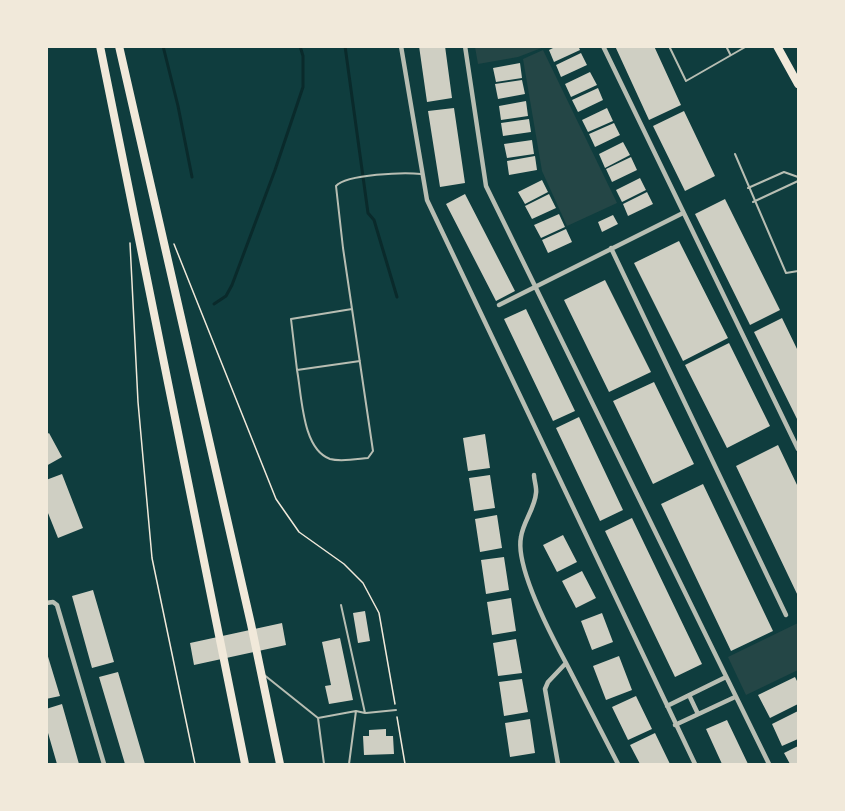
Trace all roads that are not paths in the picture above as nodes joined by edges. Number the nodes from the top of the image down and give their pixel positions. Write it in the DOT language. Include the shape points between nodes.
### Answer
graph roads {
  1 [pos="100,46"];
  2 [pos="119,46"];
  3 [pos="401,46"];
  4 [pos="465,46"];
  5 [pos="603,46"];
  6 [pos="669,46"];
  7 [pos="726,46"];
  8 [pos="744,47"];
  9 [pos="776,48"];
  10 [pos="730,54"];
  11 [pos="798,84"];
  12 [pos="735,154"];
  13 [pos="422,174"];
  14 [pos="798,179"];
  15 [pos="748,188"];
  16 [pos="753,202"];
  17 [pos="683,213"];
  18 [pos="610,248"];
  19 [pos="798,271"];
  20 [pos="535,286"];
  21 [pos="499,305"];
  22 [pos="352,309"];
  23 [pos="360,361"];
  24 [pos="297,370"];
  25 [pos="798,449"];
  26 [pos="534,475"];
  27 [pos="46,603"];
  28 [pos="341,605"];
  29 [pos="786,615"];
  30 [pos="566,663"];
  31 [pos="261,672"];
  32 [pos="726,677"];
  33 [pos="689,695"];
  34 [pos="735,697"];
  35 [pos="667,706"];
  36 [pos="396,710"];
  37 [pos="356,711"];
  38 [pos="365,713"];
  39 [pos="698,714"];
  40 [pos="318,718"];
  41 [pos="675,724"];
  42 [pos="104,765"];
  43 [pos="245,765"];
  44 [pos="280,765"];
  45 [pos="324,765"];
  46 [pos="349,765"];
  47 [pos="558,765"];
  48 [pos="618,765"];
  49 [pos="695,765"];
  50 [pos="769,765"];
  1 -- 43 [label="highway"];
  2 -- 31 [label="highway"];
  3 -- 13 [label="street"];
  4 -- 20 [label="street" via="486,186"];
  5 -- 17 [label="street"];
  6 -- 10 [label="lane" via="686,81"];
  7 -- 10 [label="lane"];
  8 -- 10 [label="lane"];
  9 -- 11 [label="highway"];
  12 -- 15 [label="lane"];
  13 -- 22 [label="lane" via="405,172 346,180 336,186"];
  13 -- 35 [label="street" via="427,200"];
  14 -- 15 [label="lane" via="784,172"];
  14 -- 16 [label="lane"];
  15 -- 16 [label="lane"];
  16 -- 19 [label="lane" via="786,273"];
  17 -- 18 [label="street"];
  17 -- 25 [label="street"];
  18 -- 20 [label="street"];
  18 -- 29 [label="street"];
  20 -- 21 [label="street"];
  20 -- 32 [label="street"];
  22 -- 23 [label="lane"];
  22 -- 24 [label="lane" via="291,319"];
  23 -- 24 [label="lane"];
  23 -- 24 [label="lane" via="373,451 368,458 333,460 318,451 310,441"];
  26 -- 30 [label="street" via="536,493 523,527 521,548 549,632"];
  27 -- 42 [label="street" via="57,605"];
  28 -- 38 [label="lane"];
  30 -- 47 [label="street" via="545,689"];
  30 -- 48 [label="street"];
  31 -- 40 [label="lane"];
  31 -- 44 [label="highway"];
  32 -- 33 [label="street"];
  32 -- 34 [label="street"];
  33 -- 35 [label="street"];
  33 -- 39 [label="street"];
  34 -- 39 [label="street"];
  34 -- 50 [label="street"];
  35 -- 41 [label="street"];
  36 -- 38 [label="lane"];
  37 -- 38 [label="lane"];
  37 -- 40 [label="lane"];
  37 -- 46 [label="lane"];
  39 -- 41 [label="street"];
  40 -- 45 [label="lane"];
  41 -- 49 [label="street"];
}
